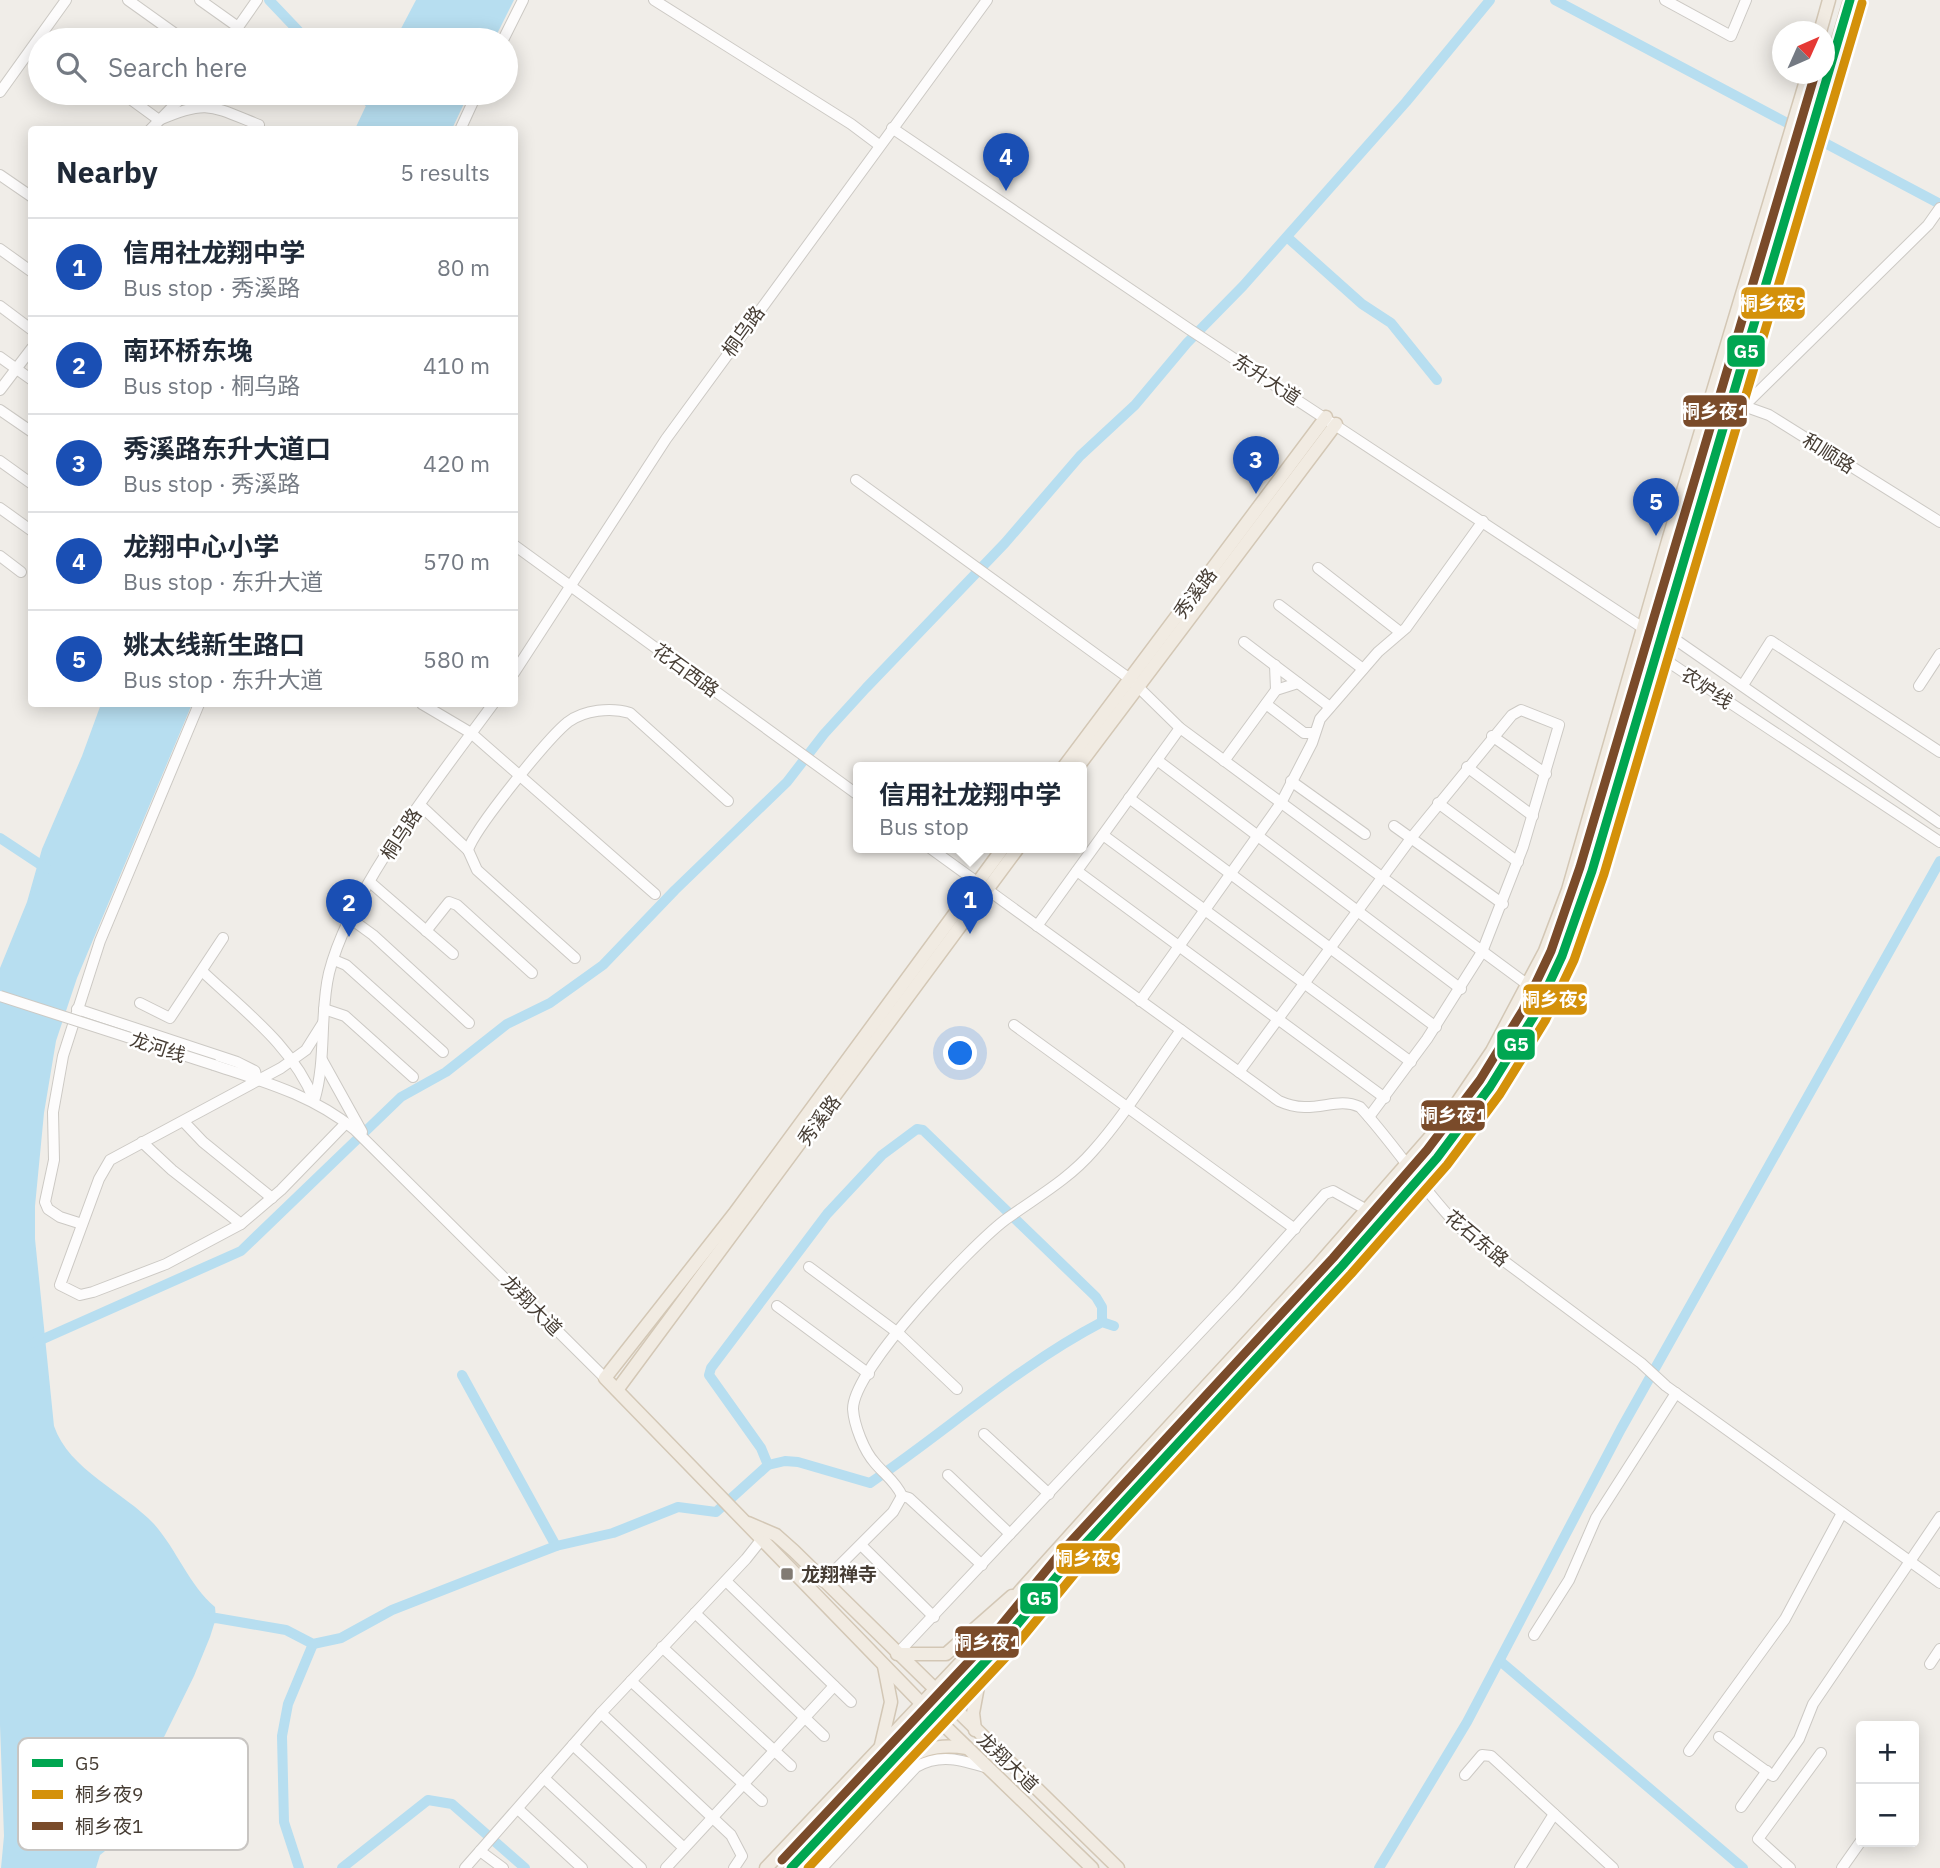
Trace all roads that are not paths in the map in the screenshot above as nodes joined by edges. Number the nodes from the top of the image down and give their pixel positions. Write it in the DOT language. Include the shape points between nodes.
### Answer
graph roads {
  1 [pos="128,0"];
  2 [pos="200,0"];
  3 [pos="523,0"];
  4 [pos="654,0"];
  5 [pos="987,0"];
  6 [pos="1665,0"];
  7 [pos="1829,0"];
  8 [pos="1850,0"];
  9 [pos="62,1"];
  10 [pos="256,1"];
  11 [pos="1744,1"];
  12 [pos="1823,21"];
  13 [pos="238,27"];
  14 [pos="49,28"];
  15 [pos="167,28"];
  16 [pos="509,28"];
  17 [pos="28,58"];
  18 [pos="1805,84"];
  19 [pos="0,92"];
  20 [pos="138,105"];
  21 [pos="174,105"];
  22 [pos="471,105"];
  23 [pos="159,120"];
  24 [pos="259,125"];
  25 [pos="154,126"];
  26 [pos="462,126"];
  27 [pos="892,128"];
  28 [pos="879,145"];
  29 [pos="0,175"];
  30 [pos="28,194"];
  31 [pos="1940,208"];
  32 [pos="0,249"];
  33 [pos="28,269"];
  34 [pos="0,306"];
  35 [pos="28,327"];
  36 [pos="28,353"];
  37 [pos="0,357"];
  38 [pos="16,369"];
  39 [pos="28,377"];
  40 [pos="0,390"];
  41 [pos="1713,395"];
  42 [pos="1739,403"];
  43 [pos="0,410"];
  44 [pos="1331,420"];
  45 [pos="28,429"];
  46 [pos="0,460"];
  47 [pos="856,480"];
  48 [pos="28,481"];
  49 [pos="0,508"];
  50 [pos="1483,521"];
  51 [pos="1940,522"];
  52 [pos="28,528"];
  53 [pos="518,548"];
  54 [pos="0,556"];
  55 [pos="1318,568"];
  56 [pos="21,572"];
  57 [pos="570,586"];
  58 [pos="1279,605"];
  59 [pos="1643,628"];
  60 [pos="1663,631"];
  61 [pos="1401,632"];
  62 [pos="1244,642"];
  63 [pos="1657,652"];
  64 [pos="1940,654"];
  65 [pos="1275,665"];
  66 [pos="518,667"];
  67 [pos="1363,669"];
  68 [pos="1135,682"];
  69 [pos="1298,683"];
  70 [pos="1743,685"];
  71 [pos="1919,686"];
  72 [pos="1276,690"];
  73 [pos="1266,704"];
  74 [pos="199,707"];
  75 [pos="427,707"];
  76 [pos="491,707"];
  77 [pos="1330,707"];
  78 [pos="1180,728"];
  79 [pos="471,733"];
  80 [pos="1313,733"];
  81 [pos="1492,736"];
  82 [pos="1940,752"];
  83 [pos="1157,760"];
  84 [pos="1224,761"];
  85 [pos="1068,762"];
  86 [pos="1081,762"];
  87 [pos="1467,767"];
  88 [pos="1546,774"];
  89 [pos="521,777"];
  90 [pos="1292,781"];
  91 [pos="853,791"];
  92 [pos="1129,799"];
  93 [pos="728,801"];
  94 [pos="1281,803"];
  95 [pos="1438,803"];
  96 [pos="420,805"];
  97 [pos="1533,816"];
  98 [pos="1940,823"];
  99 [pos="1394,826"];
  100 [pos="1365,834"];
  101 [pos="1102,835"];
  102 [pos="1258,836"];
  103 [pos="1411,839"];
  104 [pos="1939,841"];
  105 [pos="468,850"];
  106 [pos="937,853"];
  107 [pos="1000,853"];
  108 [pos="1013,853"];
  109 [pos="1518,862"];
  110 [pos="1077,871"];
  111 [pos="1231,874"];
  112 [pos="1382,878"];
  113 [pos="371,883"];
  114 [pos="983,886"];
  115 [pos="655,894"];
  116 [pos="1503,904"];
  117 [pos="1205,910"];
  118 [pos="1357,911"];
  119 [pos="351,919"];
  120 [pos="1037,926"];
  121 [pos="426,931"];
  122 [pos="223,938"];
  123 [pos="1179,946"];
  124 [pos="1330,948"];
  125 [pos="1482,952"];
  126 [pos="453,954"];
  127 [pos="575,958"];
  128 [pos="334,960"];
  129 [pos="202,971"];
  130 [pos="532,973"];
  131 [pos="1304,984"];
  132 [pos="1528,985"];
  133 [pos="1461,989"];
  134 [pos="0,996"];
  135 [pos="1140,1001"];
  136 [pos="140,1003"];
  137 [pos="78,1009"];
  138 [pos="324,1009"];
  139 [pos="1278,1019"];
  140 [pos="323,1023"];
  141 [pos="469,1023"];
  142 [pos="1014,1025"];
  143 [pos="1436,1027"];
  144 [pos="1181,1030"];
  145 [pos="443,1052"];
  146 [pos="321,1058"];
  147 [pos="292,1060"];
  148 [pos="1411,1062"];
  149 [pos="1239,1072"];
  150 [pos="413,1077"];
  151 [pos="257,1080"];
  152 [pos="1385,1098"];
  153 [pos="314,1101"];
  154 [pos="1127,1106"];
  155 [pos="1369,1116"];
  156 [pos="184,1122"];
  157 [pos="350,1126"];
  158 [pos="142,1142"];
  159 [pos="369,1145"];
  160 [pos="1408,1163"];
  161 [pos="1420,1177"];
  162 [pos="272,1198"];
  163 [pos="1367,1210"];
  164 [pos="82,1224"];
  165 [pos="241,1224"];
  166 [pos="1295,1228"];
  167 [pos="809,1267"];
  168 [pos="777,1306"];
  169 [pos="898,1333"];
  170 [pos="869,1374"];
  171 [pos="605,1378"];
  172 [pos="957,1389"];
  173 [pos="617,1390"];
  174 [pos="1676,1393"];
  175 [pos="984,1434"];
  176 [pos="948,1475"];
  177 [pos="1049,1494"];
  178 [pos="902,1496"];
  179 [pos="1842,1513"];
  180 [pos="1940,1517"];
  181 [pos="1010,1534"];
  182 [pos="764,1536"];
  183 [pos="860,1545"];
  184 [pos="1910,1561"];
  185 [pos="982,1565"];
  186 [pos="726,1581"];
  187 [pos="823,1582"];
  188 [pos="1940,1583"];
  189 [pos="1021,1590"];
  190 [pos="695,1613"];
  191 [pos="934,1617"];
  192 [pos="1534,1635"];
  193 [pos="662,1647"];
  194 [pos="1940,1649"];
  195 [pos="897,1654"];
  196 [pos="983,1664"];
  197 [pos="1930,1664"];
  198 [pos="884,1666"];
  199 [pos="631,1681"];
  200 [pos="834,1686"];
  201 [pos="934,1690"];
  202 [pos="851,1702"];
  203 [pos="921,1703"];
  204 [pos="946,1703"];
  205 [pos="601,1713"];
  206 [pos="934,1715"];
  207 [pos="804,1718"];
  208 [pos="975,1730"];
  209 [pos="824,1736"];
  210 [pos="1719,1737"];
  211 [pos="573,1745"];
  212 [pos="881,1745"];
  213 [pos="967,1748"];
  214 [pos="774,1751"];
  215 [pos="1689,1751"];
  216 [pos="1821,1753"];
  217 [pos="790,1766"];
  218 [pos="988,1768"];
  219 [pos="1767,1771"];
  220 [pos="1465,1775"];
  221 [pos="544,1778"];
  222 [pos="743,1784"];
  223 [pos="762,1801"];
  224 [pos="1741,1807"];
  225 [pos="517,1808"];
  226 [pos="1554,1814"];
  227 [pos="712,1818"];
  228 [pos="836,1819"];
  229 [pos="1857,1847"];
  230 [pos="684,1848"];
  231 [pos="481,1849"];
  232 [pos="465,1868"];
  233 [pos="503,1868"];
  234 [pos="582,1868"];
  235 [pos="641,1868"];
  236 [pos="666,1868"];
  237 [pos="734,1868"];
  238 [pos="766,1868"];
  239 [pos="791,1868"];
  240 [pos="822,1868"];
  241 [pos="1093,1868"];
  242 [pos="1118,1868"];
  243 [pos="1520,1868"];
  244 [pos="1613,1868"];
  245 [pos="1790,1868"];
  246 [pos="1842,1868"];
  1 -- 15 [label="street"];
  2 -- 13 [label="street"];
  3 -- 16 [label="street"];
  4 -- 28 [label="street"];
  5 -- 27 [label="street, 桐乌路"];
  6 -- 11 [label="street" via="1731,36"];
  7 -- 12 [label="main road"];
  8 -- 42 [label="main road"];
  9 -- 14 [label="street"];
  10 -- 13 [label="street"];
  17 -- 19 [label="street"];
  18 -- 41 [label="main road"];
  20 -- 23 [label="street"];
  21 -- 23 [label="street"];
  22 -- 26 [label="street"];
  23 -- 24 [label="street" via="199,106"];
  23 -- 25 [label="street"];
  27 -- 28 [label="street, 桐乌路"];
  27 -- 44 [label="street, 东升大道"];
  28 -- 57 [label="street, 桐乌路" via="666,439"];
  29 -- 30 [label="street"];
  31 -- 42 [label="street"];
  32 -- 33 [label="street"];
  34 -- 35 [label="street"];
  36 -- 38 [label="street"];
  37 -- 38 [label="street"];
  38 -- 39 [label="street"];
  38 -- 40 [label="street"];
  41 -- 42 [label="street, 和顺路"];
  41 -- 59 [label="main road"];
  42 -- 51 [label="street, 和顺路" via="1769,415"];
  42 -- 60 [label="main road"];
  43 -- 45 [label="street"];
  44 -- 50 [label="street, 东升大道"];
  44 -- 68 [label="main road, 秀溪路"];
  46 -- 48 [label="street"];
  47 -- 68 [label="street"];
  49 -- 52 [label="street"];
  50 -- 59 [label="street, 东升大道"];
  50 -- 61 [label="street"];
  53 -- 57 [label="street, 花石西路"];
  54 -- 56 [label="street"];
  55 -- 61 [label="street"];
  57 -- 66 [label="street, 桐乌路"];
  57 -- 91 [label="street, 花石西路"];
  58 -- 67 [label="street"];
  59 -- 60 [label="street, 农炉线"];
  59 -- 63 [label="street, 农炉线"];
  59 -- 132 [label="main road" via="1572,880"];
  60 -- 63 [label="main road"];
  60 -- 70 [label="street, 农炉线"];
  61 -- 67 [label="street"];
  62 -- 65 [label="street"];
  63 -- 104 [label="street, 农炉线"];
  63 -- 161 [label="main road" via="1592,871 1553,976 1490,1087"];
  64 -- 71 [label="street"];
  65 -- 69 [label="street"];
  65 -- 72 [label="street"];
  67 -- 77 [label="street"];
  68 -- 78 [label="street"];
  68 -- 85 [label="main road, 秀溪路"];
  68 -- 86 [label="main road, 秀溪路"];
  69 -- 72 [label="street"];
  69 -- 77 [label="street"];
  70 -- 82 [label="street" via="1772,641"];
  70 -- 98 [label="street, 农炉线"];
  72 -- 73 [label="street"];
  73 -- 80 [label="street" via="1304,733"];
  73 -- 84 [label="street"];
  74 -- 137 [label="street" via="100,941"];
  75 -- 79 [label="street"];
  76 -- 79 [label="street, 桐乌路"];
  77 -- 80 [label="street"];
  78 -- 83 [label="street"];
  78 -- 84 [label="street"];
  79 -- 89 [label="street"];
  79 -- 96 [label="street, 桐乌路"];
  80 -- 90 [label="street"];
  81 -- 87 [label="street"];
  81 -- 88 [label="street"];
  81 -- 88 [label="street" via="1521,710 1559,725"];
  83 -- 92 [label="street"];
  83 -- 102 [label="street"];
  84 -- 94 [label="street"];
  87 -- 95 [label="street"];
  87 -- 97 [label="street"];
  88 -- 97 [label="street"];
  89 -- 93 [label="street" via="567,723 618,709 630,713"];
  89 -- 105 [label="street" via="482,823"];
  89 -- 115 [label="street"];
  90 -- 94 [label="street"];
  90 -- 100 [label="street"];
  92 -- 101 [label="street"];
  92 -- 111 [label="street"];
  94 -- 102 [label="street"];
  94 -- 112 [label="street"];
  95 -- 103 [label="street"];
  95 -- 109 [label="street"];
  96 -- 105 [label="street"];
  96 -- 113 [label="street, 桐乌路"];
  97 -- 109 [label="street"];
  99 -- 103 [label="street"];
  101 -- 110 [label="street"];
  101 -- 117 [label="street"];
  102 -- 111 [label="street"];
  102 -- 118 [label="street"];
  103 -- 112 [label="street"];
  103 -- 116 [label="street"];
  105 -- 127 [label="street" via="477,870"];
  106 -- 114 [label="street"];
  107 -- 114 [label="main road, 秀溪路"];
  108 -- 114 [label="main road, 秀溪路"];
  109 -- 116 [label="street"];
  110 -- 120 [label="street"];
  110 -- 123 [label="street"];
  111 -- 117 [label="street"];
  111 -- 124 [label="street"];
  112 -- 118 [label="street"];
  112 -- 125 [label="street"];
  113 -- 119 [label="street, 桐乌路"];
  113 -- 121 [label="street"];
  114 -- 120 [label="street, 花石东路"];
  114 -- 171 [label="main road, 秀溪路"];
  114 -- 173 [label="main road, 秀溪路"];
  116 -- 125 [label="street"];
  117 -- 123 [label="street"];
  117 -- 131 [label="street"];
  118 -- 124 [label="street"];
  118 -- 133 [label="street"];
  119 -- 128 [label="street, 桐乌路"];
  119 -- 141 [label="street"];
  120 -- 135 [label="street, 花石东路"];
  121 -- 126 [label="street"];
  121 -- 130 [label="street" via="449,902 457,905"];
  122 -- 129 [label="street"];
  123 -- 135 [label="street"];
  123 -- 139 [label="street"];
  124 -- 131 [label="street"];
  124 -- 143 [label="street"];
  125 -- 132 [label="street"];
  125 -- 133 [label="street"];
  128 -- 138 [label="street, 桐乌路"];
  128 -- 145 [label="street" via="346,965"];
  129 -- 136 [label="street" via="170,1018"];
  129 -- 147 [label="street"];
  131 -- 139 [label="street"];
  131 -- 148 [label="street"];
  132 -- 160 [label="main road" via="1478,1073"];
  133 -- 143 [label="street"];
  134 -- 151 [label="street, 龙河线, bridge"];
  135 -- 144 [label="street, 花石东路"];
  137 -- 151 [label="street" via="237,1062 255,1071"];
  137 -- 164 [label="street" via="60,1070 53,1112 54,1160 45,1202 60,1217"];
  138 -- 140 [label="street, 桐乌路"];
  138 -- 150 [label="street" via="345,1016"];
  139 -- 149 [label="street"];
  139 -- 152 [label="street"];
  140 -- 146 [label="street, 桐乌路"];
  140 -- 147 [label="street" via="306,1050"];
  142 -- 154 [label="street"];
  143 -- 148 [label="street"];
  144 -- 149 [label="street, 花石东路"];
  144 -- 154 [label="street"];
  146 -- 153 [label="street, 桐乌路"];
  146 -- 159 [label="street"];
  147 -- 151 [label="street"];
  147 -- 153 [label="street"];
  148 -- 152 [label="street"];
  149 -- 155 [label="street, 花石东路" via="1296,1109 1351,1103"];
  151 -- 153 [label="street, 龙河线"];
  151 -- 156 [label="street"];
  152 -- 155 [label="street"];
  153 -- 157 [label="street, 龙翔大道"];
  154 -- 166 [label="street"];
  154 -- 169 [label="street" via="1077,1168 995,1229"];
  155 -- 160 [label="street, 花石东路"];
  156 -- 158 [label="street"];
  156 -- 162 [label="street"];
  157 -- 159 [label="street, 龙翔大道"];
  157 -- 162 [label="street"];
  158 -- 164 [label="street" via="119,1153 104,1168"];
  158 -- 165 [label="street"];
  159 -- 171 [label="street, 龙翔大道"];
  160 -- 161 [label="street, 花石东路"];
  160 -- 163 [label="main road"];
  161 -- 174 [label="street, 花石东路" via="1461,1229"];
  161 -- 196 [label="main road" via="1072,1558"];
  162 -- 165 [label="street"];
  163 -- 166 [label="street" via="1333,1191"];
  163 -- 189 [label="main road"];
  164 -- 165 [label="street" via="60,1285 80,1295 166,1264"];
  166 -- 177 [label="street"];
  167 -- 169 [label="street"];
  168 -- 170 [label="street"];
  169 -- 170 [label="street"];
  169 -- 172 [label="street"];
  170 -- 178 [label="street" via="854,1401 855,1420 873,1461"];
  171 -- 173 [label="main road, 龙翔大道"];
  173 -- 182 [label="main road, 龙翔大道" via="741,1519"];
  174 -- 179 [label="street, 花石东路"];
  174 -- 192 [label="street" via="1596,1518 1569,1580"];
  175 -- 177 [label="street"];
  176 -- 181 [label="street"];
  177 -- 181 [label="street"];
  178 -- 183 [label="street" via="899,1506"];
  178 -- 185 [label="street"];
  179 -- 184 [label="street, 花石东路"];
  179 -- 215 [label="street" via="1785,1619"];
  180 -- 184 [label="street"];
  181 -- 185 [label="street"];
  182 -- 186 [label="street"];
  182 -- 187 [label="main road, 龙翔大道" via="785,1543"];
  182 -- 198 [label="main road, 龙翔大道"];
  183 -- 187 [label="street"];
  183 -- 191 [label="street"];
  184 -- 188 [label="street, 花石东路"];
  184 -- 219 [label="street" via="1813,1704 1800,1739 1773,1776"];
  185 -- 191 [label="street"];
  186 -- 190 [label="street"];
  186 -- 200 [label="street"];
  187 -- 195 [label="main road, 龙翔大道"];
  189 -- 195 [label="main road" via="946,1654"];
  189 -- 201 [label="main road"];
  190 -- 193 [label="street"];
  190 -- 207 [label="street"];
  191 -- 195 [label="street"];
  193 -- 199 [label="street"];
  193 -- 214 [label="street"];
  194 -- 197 [label="street"];
  195 -- 201 [label="main road, 龙翔大道"];
  196 -- 204 [label="main road"];
  196 -- 208 [label="main road" via="973,1713"];
  198 -- 203 [label="main road, 龙翔大道"];
  198 -- 212 [label="main road" via="891,1702"];
  199 -- 205 [label="street"];
  199 -- 222 [label="street"];
  200 -- 202 [label="street"];
  200 -- 207 [label="street"];
  201 -- 203 [label="main road"];
  201 -- 204 [label="main road, 龙翔大道"];
  203 -- 206 [label="main road, 龙翔大道"];
  203 -- 212 [label="main road"];
  204 -- 206 [label="main road"];
  204 -- 208 [label="main road, 龙翔大道"];
  205 -- 211 [label="street"];
  205 -- 227 [label="street"];
  206 -- 213 [label="main road, 龙翔大道"];
  206 -- 228 [label="main road"];
  207 -- 209 [label="street"];
  207 -- 214 [label="street"];
  208 -- 242 [label="main road, 龙翔大道"];
  210 -- 219 [label="street"];
  211 -- 221 [label="street"];
  211 -- 230 [label="street"];
  212 -- 238 [label="main road"];
  213 -- 218 [label="main road, 龙翔大道"];
  213 -- 228 [label="main road" via="935,1746 905,1759 864,1800"];
  214 -- 217 [label="street"];
  214 -- 222 [label="street"];
  216 -- 245 [label="street" via="1758,1839"];
  218 -- 240 [label="street" via="949,1758 916,1767"];
  218 -- 241 [label="main road, 龙翔大道"];
  219 -- 224 [label="street"];
  220 -- 226 [label="street" via="1482,1755 1491,1756"];
  221 -- 225 [label="street"];
  221 -- 235 [label="street"];
  222 -- 223 [label="street"];
  222 -- 227 [label="street"];
  225 -- 231 [label="street"];
  225 -- 234 [label="street"];
  226 -- 243 [label="street"];
  226 -- 244 [label="street"];
  227 -- 230 [label="street"];
  227 -- 237 [label="street" via="738,1845 741,1856"];
  228 -- 239 [label="main road"];
  229 -- 246 [label="street"];
  230 -- 236 [label="street"];
  231 -- 232 [label="street"];
  231 -- 233 [label="street"];
}
